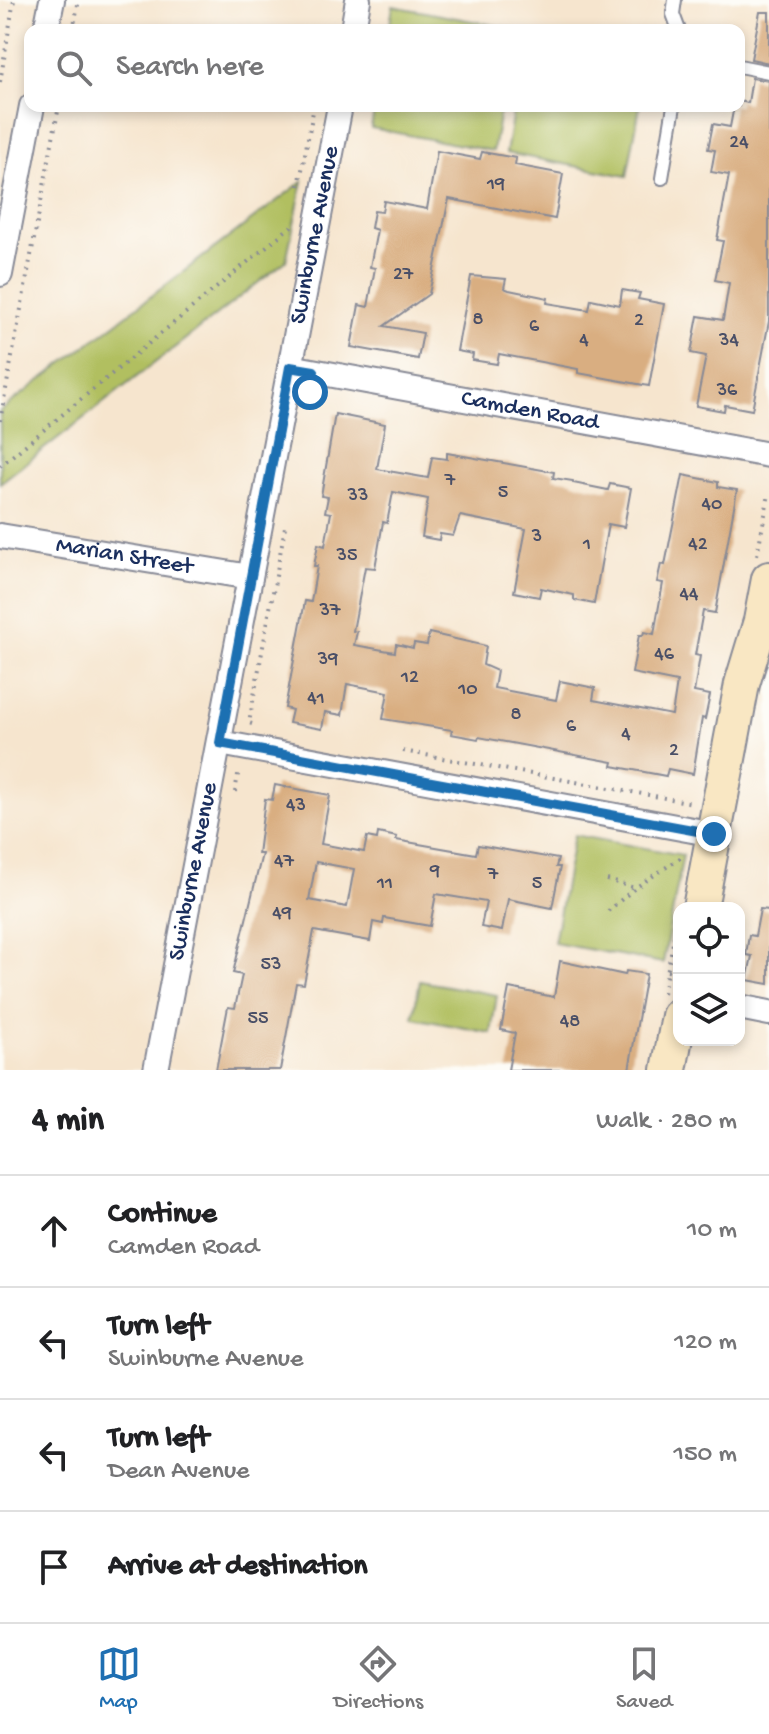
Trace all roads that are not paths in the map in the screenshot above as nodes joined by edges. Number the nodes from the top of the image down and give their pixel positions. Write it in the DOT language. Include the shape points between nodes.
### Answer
graph roads {
  1 [pos="52,0"];
  2 [pos="358,0"];
  3 [pos="675,0"];
  4 [pos="47,24"];
  5 [pos="354,24"];
  6 [pos="677,24"];
  7 [pos="745,67"];
  8 [pos="769,72"];
  9 [pos="31,112"];
  10 [pos="339,112"];
  11 [pos="673,112"];
  12 [pos="662,178"];
  13 [pos="0,274"];
  14 [pos="290,367"];
  15 [pos="769,455"];
  16 [pos="0,536"];
  17 [pos="250,577"];
  18 [pos="769,579"];
  19 [pos="760,654"];
  20 [pos="220,743"];
  21 [pos="702,829"];
  22 [pos="700,902"];
  23 [pos="745,1008"];
  24 [pos="769,1013"];
  25 [pos="673,1046"];
  26 [pos="156,1070"];
  27 [pos="669,1070"];
  1 -- 4 [label="street"];
  2 -- 5 [label="street"];
  3 -- 6 [label="lane"];
  7 -- 8 [label="lane"];
  9 -- 13 [label="street"];
  10 -- 14 [label="street, Swinburne Avenue"];
  11 -- 12 [label="lane"];
  14 -- 15 [label="street, Camden Road"];
  14 -- 17 [label="street, Swinburne Avenue"];
  16 -- 17 [label="street, Marian Street"];
  17 -- 20 [label="street, Swinburne Avenue"];
  18 -- 19 [label="street"];
  19 -- 21 [label="street" via="742,684"];
  20 -- 21 [label="street"];
  20 -- 26 [label="street, Swinburne Avenue"];
  21 -- 22 [label="street"];
  23 -- 24 [label="street"];
  25 -- 27 [label="street"];
}
